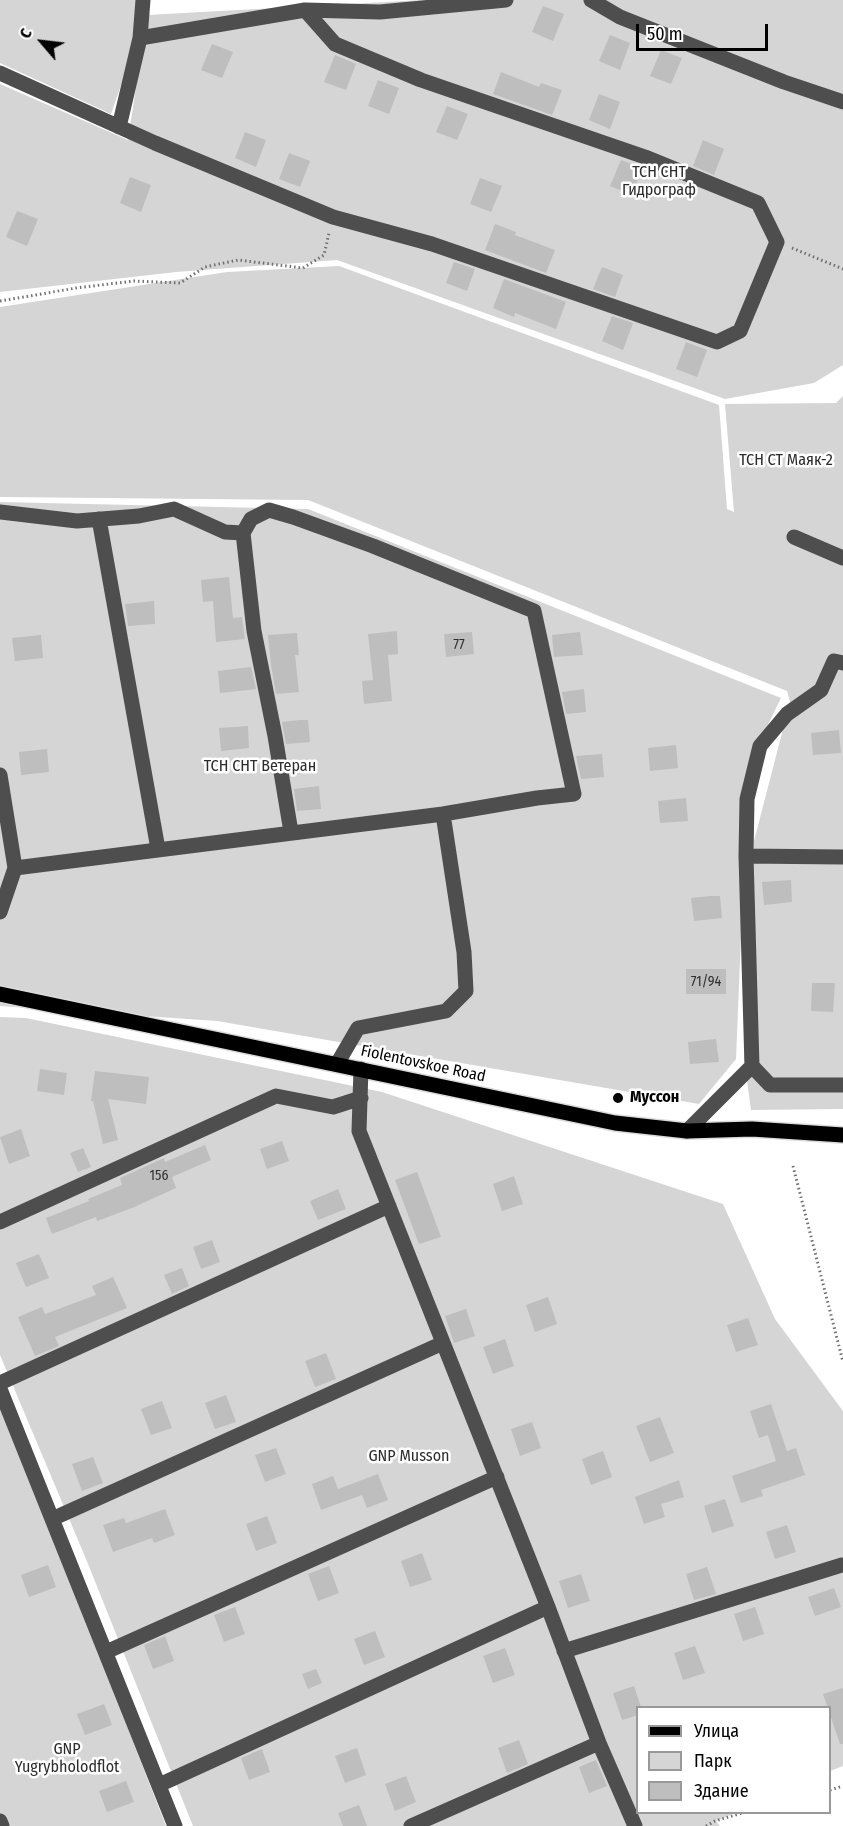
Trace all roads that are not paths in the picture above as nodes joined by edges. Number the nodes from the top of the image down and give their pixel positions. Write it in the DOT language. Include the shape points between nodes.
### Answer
graph roads {
  1 [pos="143,0"];
  2 [pos="506,0"];
  3 [pos="591,0"];
  4 [pos="305,10"];
  5 [pos="140,38"];
  6 [pos="0,73"];
  7 [pos="843,102"];
  8 [pos="119,127"];
  9 [pos="0,512"];
  10 [pos="99,519"];
  11 [pos="243,533"];
  12 [pos="794,537"];
  13 [pos="843,558"];
  14 [pos="843,663"];
  15 [pos="0,775"];
  16 [pos="443,814"];
  17 [pos="291,832"];
  18 [pos="158,849"];
  19 [pos="746,856"];
  20 [pos="843,856"];
  21 [pos="15,868"];
  22 [pos="0,912"];
  23 [pos="0,994"];
  24 [pos="337,1064"];
  25 [pos="752,1066"];
  26 [pos="361,1069"];
  27 [pos="843,1085"];
  28 [pos="360,1098"];
  29 [pos="687,1131"];
  30 [pos="843,1135"];
  31 [pos="389,1206"];
  32 [pos="0,1222"];
  33 [pos="443,1343"];
  34 [pos="0,1383"];
  35 [pos="0,1389"];
  36 [pos="497,1477"];
  37 [pos="52,1518"];
  38 [pos="842,1565"];
  39 [pos="548,1607"];
  40 [pos="564,1651"];
  41 [pos="106,1652"];
  42 [pos="599,1743"];
  43 [pos="159,1785"];
  44 [pos="0,1821"];
  45 [pos="2,1826"];
  46 [pos="175,1826"];
  47 [pos="411,1826"];
  48 [pos="635,1826"];
  1 -- 5 [label="lane"];
  2 -- 4 [label="lane" via="380,12"];
  3 -- 7 [label="lane" via="620,17"];
  4 -- 5 [label="lane"];
  4 -- 8 [label="lane" via="335,44 421,80 645,157 758,203 777,242 740,331 717,342 432,244 333,217"];
  5 -- 8 [label="lane"];
  6 -- 8 [label="lane"];
  9 -- 10 [label="lane" via="77,521"];
  10 -- 11 [label="lane" via="174,509 225,532"];
  10 -- 18 [label="lane"];
  11 -- 16 [label="lane" via="251,519 269,510 374,546 534,611 574,794"];
  11 -- 17 [label="lane" via="254,631"];
  12 -- 13 [label="lane"];
  14 -- 19 [label="lane" via="834,661 821,690 788,714 760,746 747,799"];
  15 -- 21 [label="lane"];
  16 -- 17 [label="lane"];
  16 -- 24 [label="lane" via="464,952 466,991 446,1011 358,1028"];
  17 -- 18 [label="lane"];
  18 -- 21 [label="lane"];
  19 -- 20 [label="lane"];
  19 -- 25 [label="lane"];
  21 -- 22 [label="lane"];
  23 -- 24 [label="main road, Fiolentovskoe Road"];
  24 -- 26 [label="main road, Fiolentovskoe Road"];
  25 -- 27 [label="lane" via="770,1085"];
  25 -- 29 [label="lane"];
  26 -- 28 [label="lane"];
  26 -- 29 [label="main road, Fiolentovskoe Road" via="615,1123"];
  28 -- 31 [label="lane" via="359,1131"];
  28 -- 32 [label="lane" via="333,1107 276,1096"];
  29 -- 30 [label="main road, Fiolentovskoe Road" via="752,1129"];
  31 -- 33 [label="lane"];
  31 -- 34 [label="lane"];
  33 -- 36 [label="lane"];
  33 -- 37 [label="lane"];
  35 -- 37 [label="lane"];
  36 -- 39 [label="lane"];
  36 -- 41 [label="lane"];
  37 -- 41 [label="lane"];
  38 -- 40 [label="lane"];
  39 -- 40 [label="lane"];
  39 -- 43 [label="lane"];
  40 -- 42 [label="lane"];
  41 -- 43 [label="lane"];
  42 -- 47 [label="lane"];
  42 -- 48 [label="lane"];
  43 -- 46 [label="lane"];
  44 -- 45 [label="lane"];
}
